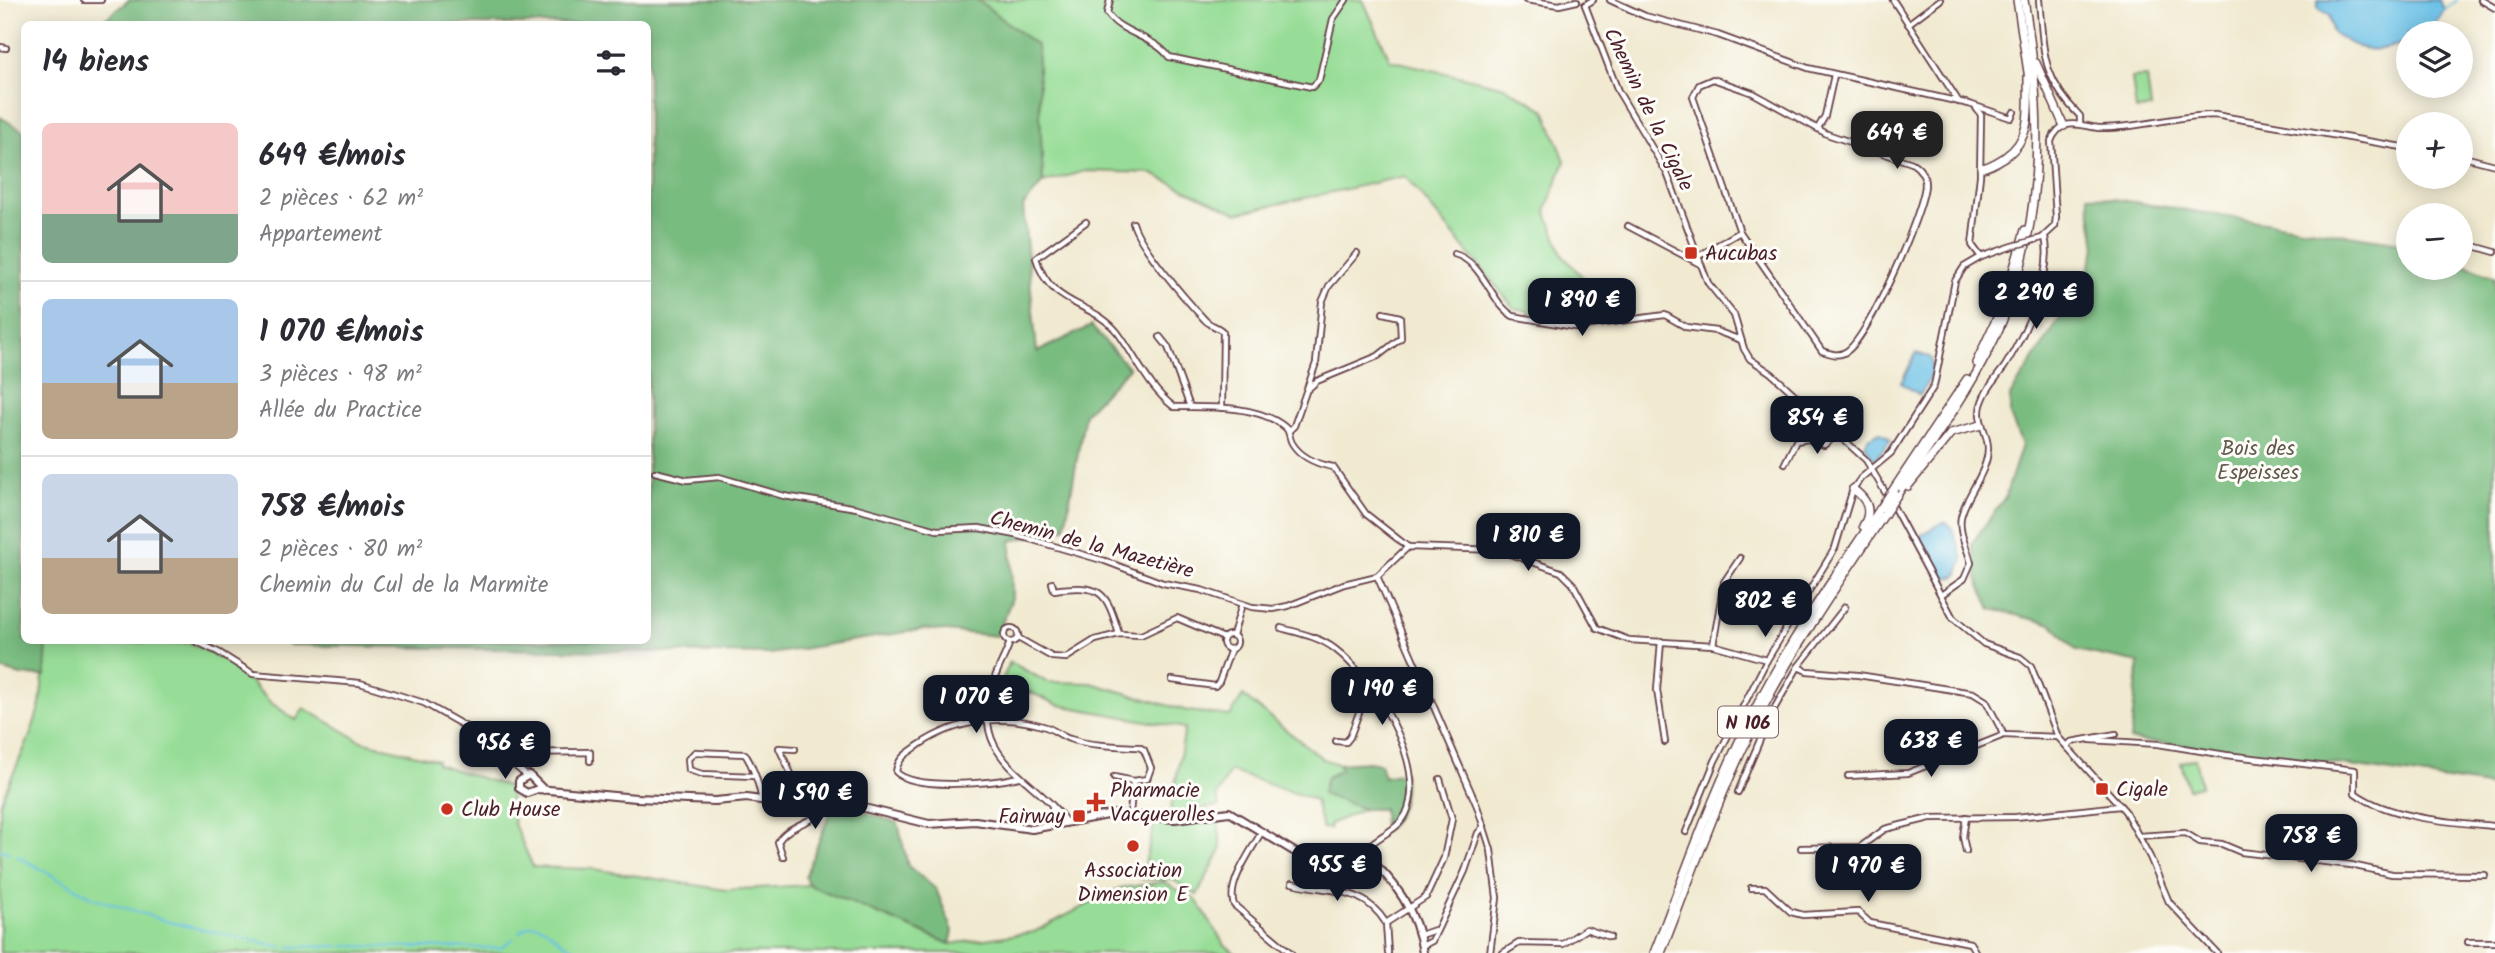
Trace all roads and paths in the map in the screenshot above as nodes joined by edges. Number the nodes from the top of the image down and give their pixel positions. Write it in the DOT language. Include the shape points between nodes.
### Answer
graph roads {
  1 [pos="84,0"];
  2 [pos="101,0"];
  3 [pos="1110,0"];
  4 [pos="1346,0"];
  5 [pos="1526,0"];
  6 [pos="1593,0"];
  7 [pos="1610,0"];
  8 [pos="1893,0"];
  9 [pos="1940,0"];
  10 [pos="2017,0"];
  11 [pos="2024,0"];
  12 [pos="2039,0"];
  13 [pos="2481,0"];
  14 [pos="1577,1"];
  15 [pos="1585,5"];
  16 [pos="2495,8"];
  17 [pos="2027,21"];
  18 [pos="1908,24"];
  19 [pos="2028,73"];
  20 [pos="1834,75"];
  21 [pos="1960,103"];
  22 [pos="1976,107"];
  23 [pos="2014,112"];
  24 [pos="2080,124"];
  25 [pos="2064,126"];
  26 [pos="1818,128"];
  27 [pos="2396,146"];
  28 [pos="2473,159"];
  29 [pos="2495,165"];
  30 [pos="1980,168"];
  31 [pos="1086,222"];
  32 [pos="1133,223"];
  33 [pos="1628,226"];
  34 [pos="1740,232"];
  35 [pos="2043,237"];
  36 [pos="2473,246"];
  37 [pos="2495,252"];
  38 [pos="1357,253"];
  39 [pos="1454,254"];
  40 [pos="1697,257"];
  41 [pos="1981,257"];
  42 [pos="1699,264"];
  43 [pos="1384,313"];
  44 [pos="1160,337"];
  45 [pos="1741,340"];
  46 [pos="1307,390"];
  47 [pos="1190,407"];
  48 [pos="1222,408"];
  49 [pos="1981,425"];
  50 [pos="1289,432"];
  51 [pos="1838,435"];
  52 [pos="1785,463"];
  53 [pos="1872,468"];
  54 [pos="655,472"];
  55 [pos="1853,489"];
  56 [pos="1896,491"];
  57 [pos="1882,512"];
  58 [pos="1408,547"];
  59 [pos="1740,558"];
  60 [pos="1377,576"];
  61 [pos="1052,583"];
  62 [pos="1824,592"];
  63 [pos="1941,595"];
  64 [pos="1242,604"];
  65 [pos="1845,607"];
  66 [pos="1280,628"];
  67 [pos="1119,634"];
  68 [pos="1233,635"];
  69 [pos="1018,638"];
  70 [pos="1224,638"];
  71 [pos="1661,641"];
  72 [pos="1010,642"];
  73 [pos="200,644"];
  74 [pos="1713,645"];
  75 [pos="1231,649"];
  76 [pos="1767,660"];
  77 [pos="1798,667"];
  78 [pos="1172,680"];
  79 [pos="1370,685"];
  80 [pos="988,720"];
  81 [pos="2116,734"];
  82 [pos="2004,735"];
  83 [pos="2058,737"];
  84 [pos="2090,740"];
  85 [pos="1336,741"];
  86 [pos="1665,742"];
  87 [pos="2067,746"];
  88 [pos="795,749"];
  89 [pos="503,758"];
  90 [pos="590,761"];
  91 [pos="1848,775"];
  92 [pos="754,776"];
  93 [pos="523,777"];
  94 [pos="1019,777"];
  95 [pos="1114,777"];
  96 [pos="1440,779"];
  97 [pos="1133,781"];
  98 [pos="535,785"];
  99 [pos="1738,792"];
  100 [pos="762,800"];
  101 [pos="1049,802"];
  102 [pos="825,804"];
  103 [pos="805,805"];
  104 [pos="2121,806"];
  105 [pos="1061,814"];
  106 [pos="1130,814"];
  107 [pos="1054,816"];
  108 [pos="1966,817"];
  109 [pos="1067,822"];
  110 [pos="1053,826"];
  111 [pos="1484,826"];
  112 [pos="2495,826"];
  113 [pos="1262,830"];
  114 [pos="1686,832"];
  115 [pos="2139,836"];
  116 [pos="1801,848"];
  117 [pos="1966,851"];
  118 [pos="1362,853"];
  119 [pos="783,857"];
  120 [pos="2484,875"];
  121 [pos="1292,883"];
  122 [pos="1751,888"];
  123 [pos="1410,909"];
  124 [pos="1386,923"];
  125 [pos="1436,929"];
  126 [pos="1420,934"];
  127 [pos="1610,937"];
  128 [pos="2468,942"];
  129 [pos="2495,942"];
  130 [pos="1422,950"];
  131 [pos="1291,953"];
  132 [pos="1388,953"];
  133 [pos="1490,953"];
  134 [pos="1503,953"];
  135 [pos="1654,953"];
  136 [pos="1661,953"];
  137 [pos="1976,953"];
  138 [pos="2217,953"];
  1 -- 2 [label="street"];
  3 -- 4 [label="street" via="1107,13 1112,21 1157,44 1169,57 1312,87 1319,80 1334,19"];
  5 -- 14 [label="street" via="1559,5"];
  6 -- 15 [label="street"];
  7 -- 20 [label="street" via="1645,16 1718,34"];
  8 -- 18 [label="street"];
  9 -- 18 [label="street"];
  10 -- 19 [label="main road, N 106"];
  11 -- 17 [label="main road, N 106"];
  12 -- 24 [label="street" via="2048,70 2062,99 2080,116"];
  13 -- 16 [label="street"];
  14 -- 15 [label="street"];
  15 -- 40 [label="street, Chemin de la Cigale" via="1618,90 1672,185"];
  17 -- 25 [label="main road" via="2037,69"];
  17 -- 56 [label="main road, N 106" via="2038,156 2023,260 1988,352"];
  18 -- 21 [label="street"];
  19 -- 30 [label="main road" via="2022,140 2002,159"];
  19 -- 56 [label="main road, N 106" via="2032,185 2012,279 1973,368"];
  20 -- 21 [label="street"];
  20 -- 26 [label="street"];
  21 -- 22 [label="street"];
  22 -- 23 [label="street" via="2011,118"];
  22 -- 30 [label="street" via="1981,115"];
  24 -- 25 [label="street"];
  24 -- 27 [label="street" via="2099,128 2214,115"];
  25 -- 35 [label="street" via="2051,141 2056,217 2055,226"];
  26 -- 34 [label="street" via="1734,84 1713,79 1699,85 1693,97 1696,113"];
  26 -- 34 [label="street" via="1912,163 1925,182 1907,248 1851,348 1834,355 1822,351"];
  28 -- 29 [label="street"];
  30 -- 41 [label="street" via="1971,234"];
  31 -- 47 [label="street" via="1038,255 1037,261 1061,298 1117,332 1163,398 1174,407"];
  32 -- 48 [label="street" via="1153,258 1207,323 1223,332"];
  33 -- 42 [label="street"];
  34 -- 40 [label="street"];
  35 -- 41 [label="street, bridge"];
  35 -- 49 [label="street" via="2048,255 2044,282 2007,363 1981,404"];
  36 -- 37 [label="street"];
  38 -- 46 [label="street" via="1329,286 1322,302 1320,344"];
  39 -- 45 [label="street" via="1478,270 1513,316 1575,327 1665,316 1686,327"];
  40 -- 42 [label="street, Chemin de la Cigale"];
  41 -- 53 [label="street" via="1964,267 1955,281 1934,386 1891,453"];
  42 -- 45 [label="street, Chemin de la Cigale" via="1708,284 1734,315"];
  43 -- 46 [label="street" via="1400,317 1401,338 1378,356 1317,381"];
  44 -- 47 [label="street"];
  45 -- 51 [label="street, Chemin de la Cigale" via="1750,359"];
  46 -- 50 [label="street"];
  47 -- 48 [label="street"];
  48 -- 50 [label="street" via="1263,416"];
  49 -- 56 [label="main road" via="1951,433"];
  49 -- 63 [label="street" via="1989,447 1987,460 1961,517 1971,564 1964,579"];
  50 -- 58 [label="street" via="1299,451 1318,464 1333,467 1366,514"];
  51 -- 52 [label="street" via="1824,444 1796,441"];
  51 -- 53 [label="street, Chemin de la Cigale"];
  53 -- 55 [label="street"];
  53 -- 63 [label="street, Chemin de la Cigale"];
  54 -- 64 [label="street, Chemin de la Mazetière" via="687,480 719,477 937,530 979,528 1016,536"];
  55 -- 62 [label="main road" via="1867,502 1867,520"];
  55 -- 76 [label="street" via="1835,548"];
  56 -- 57 [label="main road, N 106, bridge"];
  57 -- 62 [label="main road, N 106"];
  57 -- 136 [label="main road, N 106" via="1763,708 1721,799"];
  58 -- 60 [label="street"];
  58 -- 71 [label="street" via="1498,550 1518,555 1561,572 1573,584 1597,628 1629,640"];
  59 -- 74 [label="street" via="1724,582"];
  60 -- 64 [label="street, Chemin de la Mazetière" via="1273,609"];
  60 -- 111 [label="street"];
  61 -- 67 [label="street" via="1054,590 1084,587 1102,593 1110,602"];
  62 -- 135 [label="main road, N 106" via="1740,739"];
  63 -- 83 [label="street, Chemin de la Cigale" via="1953,618 1984,644 2031,666"];
  64 -- 68 [label="street"];
  65 -- 77 [label="street"];
  66 -- 79 [label="street" via="1319,639"];
  67 -- 69 [label="street" via="1094,640 1066,658 1052,657"];
  67 -- 70 [label="street" via="1141,635 1177,618"];
  68 -- 70 [label="street"];
  68 -- 75 [label="street" via="1237,643"];
  69 -- 72 [label="street"];
  69 -- 72 [label="street" via="1016,629 1007,629 1005,638"];
  70 -- 75 [label="street" via="1224,645"];
  71 -- 74 [label="street"];
  71 -- 86 [label="street" via="1657,690"];
  72 -- 80 [label="street" via="992,687"];
  73 -- 89 [label="street" via="262,677 360,683 405,695 454,718"];
  74 -- 76 [label="street"];
  75 -- 78 [label="street" via="1214,686"];
  76 -- 114 [label="street" via="1715,761"];
  77 -- 82 [label="street" via="1973,693 1986,701"];
  77 -- 99 [label="street" via="1770,716"];
  79 -- 85 [label="street" via="1350,737"];
  79 -- 118 [label="street" via="1399,734 1410,801 1399,823"];
  80 -- 94 [label="street" via="1001,757"];
  80 -- 94 [label="street" via="940,731 901,757 896,772 925,782 965,784"];
  80 -- 97 [label="street" via="1048,727 1068,739 1093,745 1139,747 1151,768 1147,779"];
  81 -- 84 [label="street"];
  82 -- 83 [label="street"];
  82 -- 91 [label="street" via="1908,773"];
  83 -- 87 [label="street, Chemin de la Cigale"];
  84 -- 87 [label="street"];
  84 -- 112 [label="street" via="2158,744 2355,770 2355,793 2364,799 2452,824"];
  87 -- 104 [label="street, Chemin de la Cigale"];
  88 -- 103 [label="street" via="779,747"];
  89 -- 90 [label="street" via="512,752 590,752"];
  89 -- 93 [label="street"];
  92 -- 92 [label="street" via="744,754 695,752 688,759 689,770 702,774"];
  92 -- 100 [label="street"];
  93 -- 98 [label="street"];
  93 -- 98 [label="street" via="519,786 523,791"];
  94 -- 101 [label="street"];
  95 -- 97 [label="street"];
  96 -- 123 [label="street" via="1452,819 1448,844 1426,897"];
  97 -- 106 [label="street"];
  98 -- 100 [label="street" via="544,790 636,798"];
  100 -- 103 [label="street"];
  101 -- 105 [label="street"];
  101 -- 107 [label="street"];
  102 -- 103 [label="street"];
  102 -- 110 [label="street" via="854,805 929,824 975,821 1023,828"];
  102 -- 119 [label="street" via="819,816 784,831 778,842"];
  104 -- 108 [label="street" via="2017,817"];
  104 -- 115 [label="street, Chemin de la Cigale"];
  105 -- 107 [label="street"];
  105 -- 109 [label="street"];
  106 -- 109 [label="street"];
  106 -- 113 [label="street" via="1175,819 1229,812"];
  107 -- 110 [label="street"];
  108 -- 116 [label="street" via="1930,818 1885,829 1860,847"];
  108 -- 117 [label="street"];
  109 -- 110 [label="street"];
  111 -- 125 [label="street"];
  111 -- 133 [label="street" via="1492,850 1497,898"];
  113 -- 118 [label="street" via="1302,856"];
  113 -- 131 [label="street" via="1232,900"];
  115 -- 120 [label="street" via="2185,833 2200,842 2241,852 2392,874"];
  115 -- 138 [label="street, Chemin de la Cigale" via="2169,902"];
  118 -- 123 [label="street"];
  121 -- 124 [label="street" via="1363,898"];
  122 -- 137 [label="street" via="1765,888 1791,912 1858,912 1870,923 1970,943"];
  123 -- 124 [label="street"];
  123 -- 126 [label="street"];
  124 -- 132 [label="street"];
  125 -- 126 [label="street"];
  125 -- 130 [label="street"];
  126 -- 130 [label="street"];
  127 -- 134 [label="street" via="1586,929 1563,944 1520,943"];
  128 -- 129 [label="street"];
}
